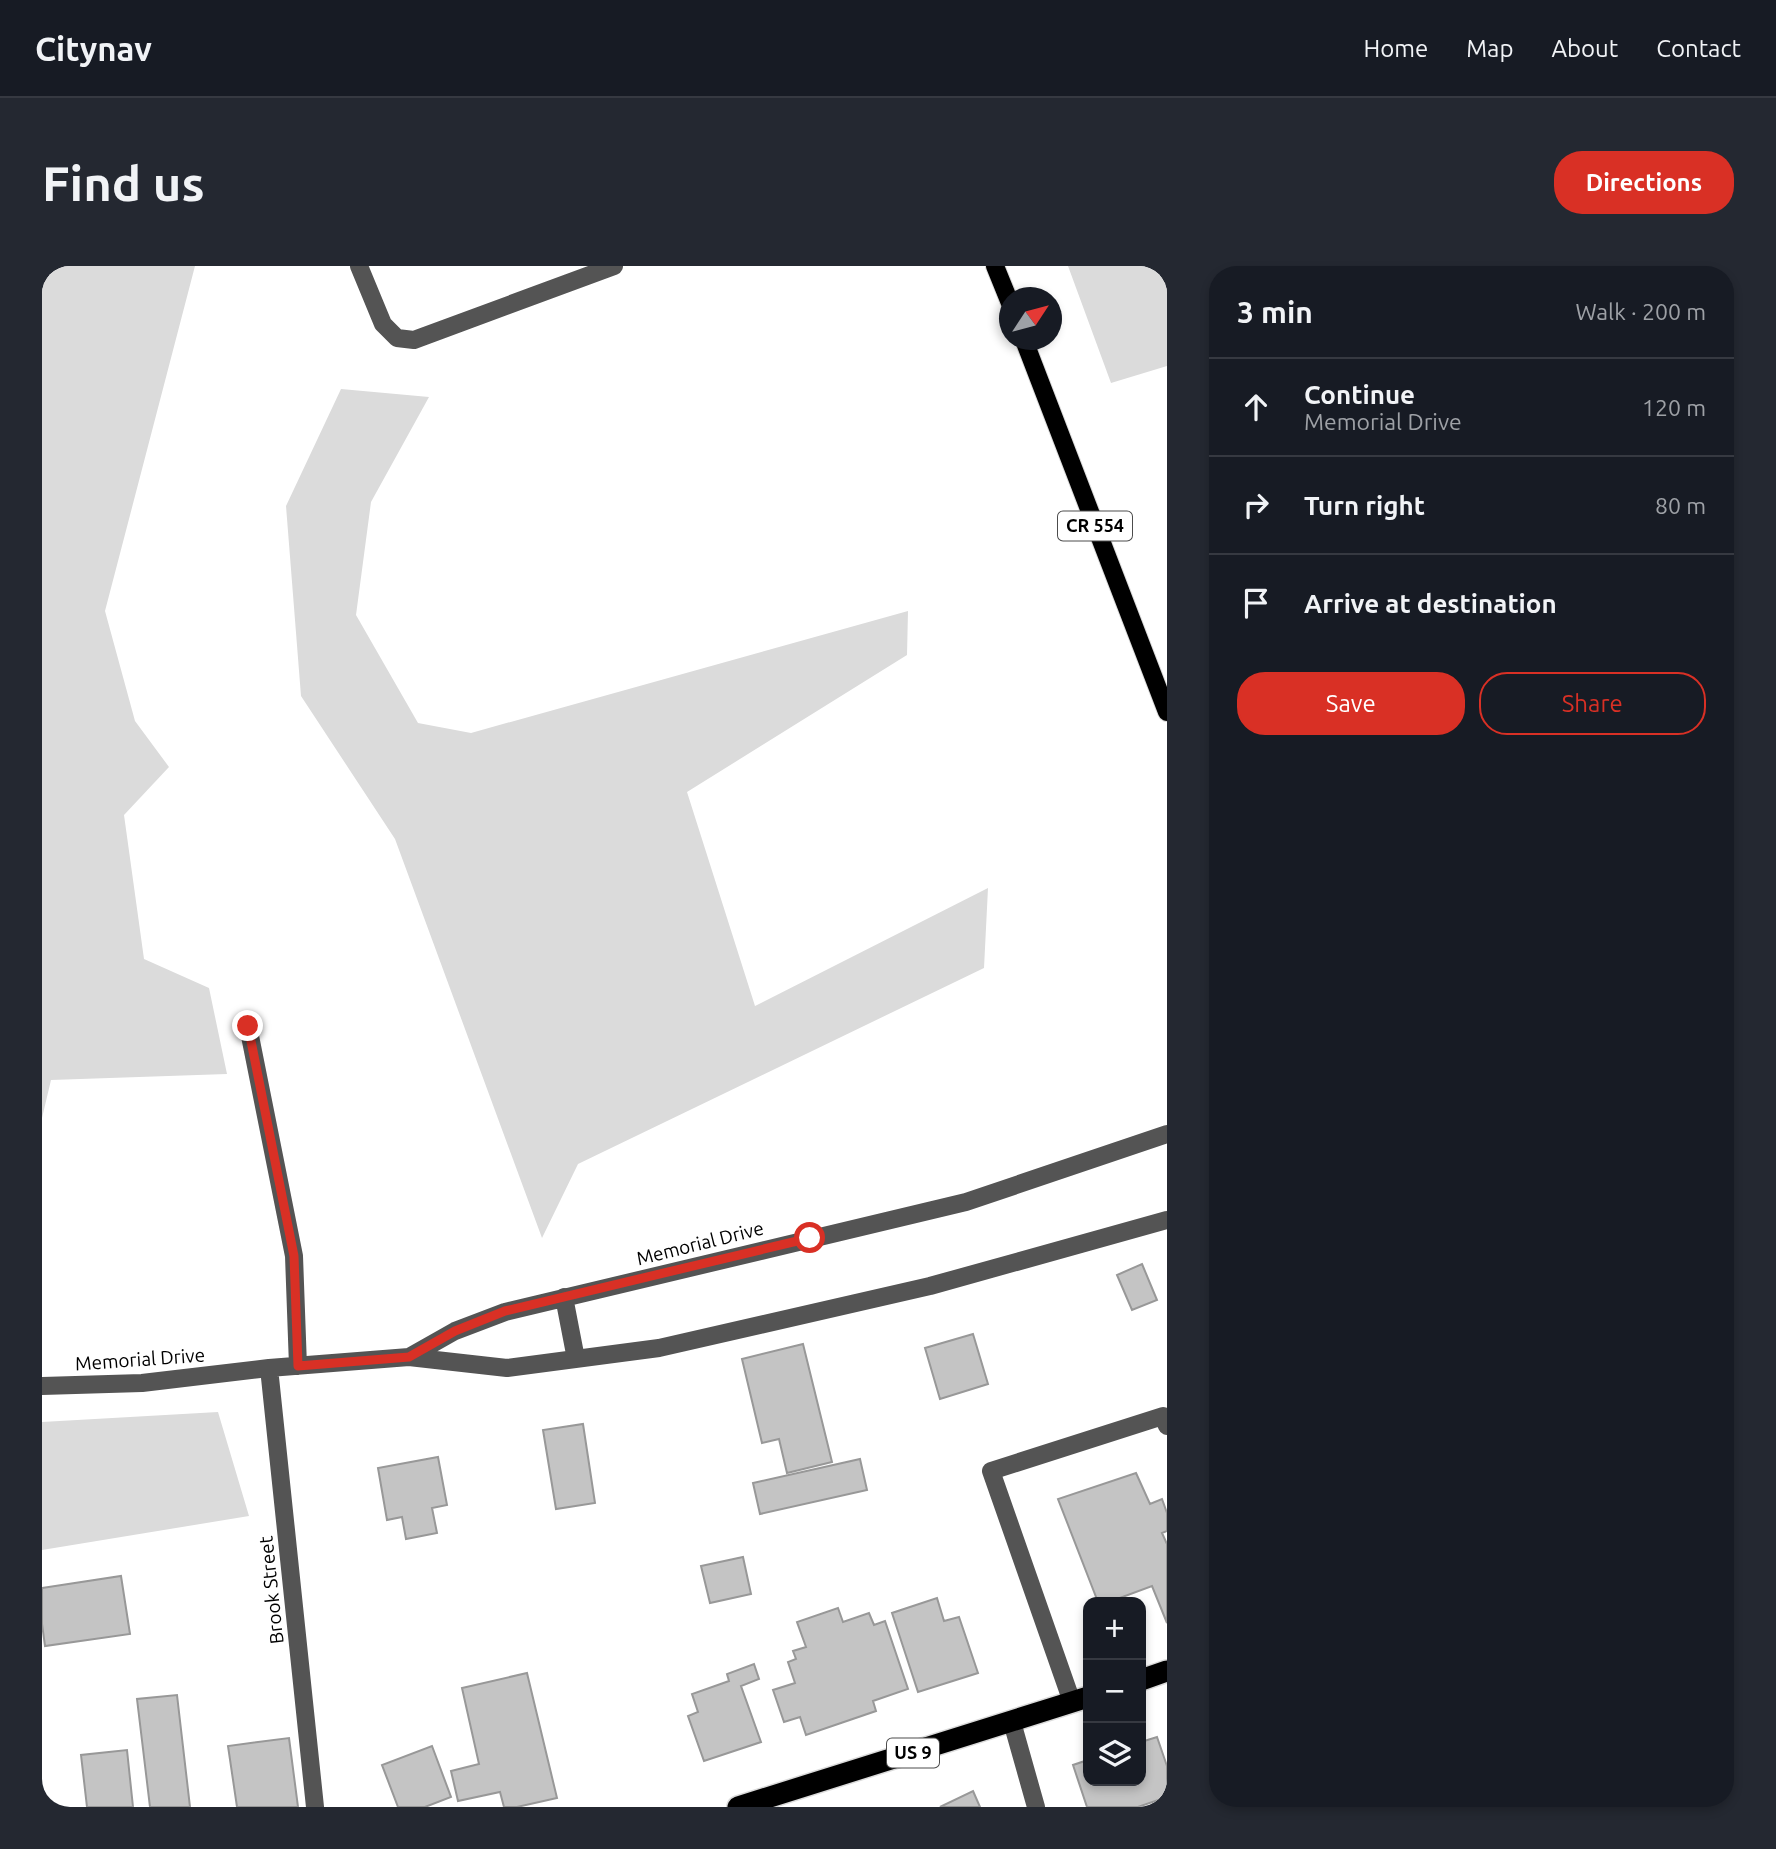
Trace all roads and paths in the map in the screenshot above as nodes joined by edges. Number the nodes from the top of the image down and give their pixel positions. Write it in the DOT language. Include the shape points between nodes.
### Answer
graph roads {
  1 [pos="359,266"];
  2 [pos="614,266"];
  3 [pos="995,266"];
  4 [pos="1004,287"];
  5 [pos="1028,350"];
  6 [pos="1167,712"];
  7 [pos="248,1026"];
  8 [pos="1167,1134"];
  9 [pos="1167,1220"];
  10 [pos="564,1297"];
  11 [pos="409,1357"];
  12 [pos="576,1359"];
  13 [pos="298,1366"];
  14 [pos="269,1368"];
  15 [pos="42,1386"];
  16 [pos="1167,1426"];
  17 [pos="1167,1671"];
  18 [pos="1146,1677"];
  19 [pos="1080,1700"];
  20 [pos="1012,1722"];
  21 [pos="315,1807"];
  22 [pos="738,1807"];
  23 [pos="1036,1807"];
  1 -- 2 [label="street" via="383,324 397,338 414,340"];
  3 -- 4 [label="main road"];
  5 -- 6 [label="main road, CR 554"];
  7 -- 13 [label="street" via="294,1256"];
  8 -- 10 [label="street, Memorial Drive" via="966,1202"];
  9 -- 12 [label="street, Memorial Drive" via="930,1286 659,1348"];
  10 -- 11 [label="street, Memorial Drive" via="505,1311 455,1331"];
  10 -- 12 [label="street"];
  11 -- 12 [label="street, Memorial Drive" via="507,1368"];
  11 -- 13 [label="street, Memorial Drive"];
  13 -- 14 [label="street, Memorial Drive"];
  14 -- 15 [label="street, Memorial Drive" via="142,1383"];
  14 -- 21 [label="street, Brook Street"];
  16 -- 19 [label="street" via="1163,1416 990,1471"];
  17 -- 18 [label="highway"];
  19 -- 20 [label="highway, US 9"];
  20 -- 22 [label="highway, US 9"];
  20 -- 23 [label="street"];
}
